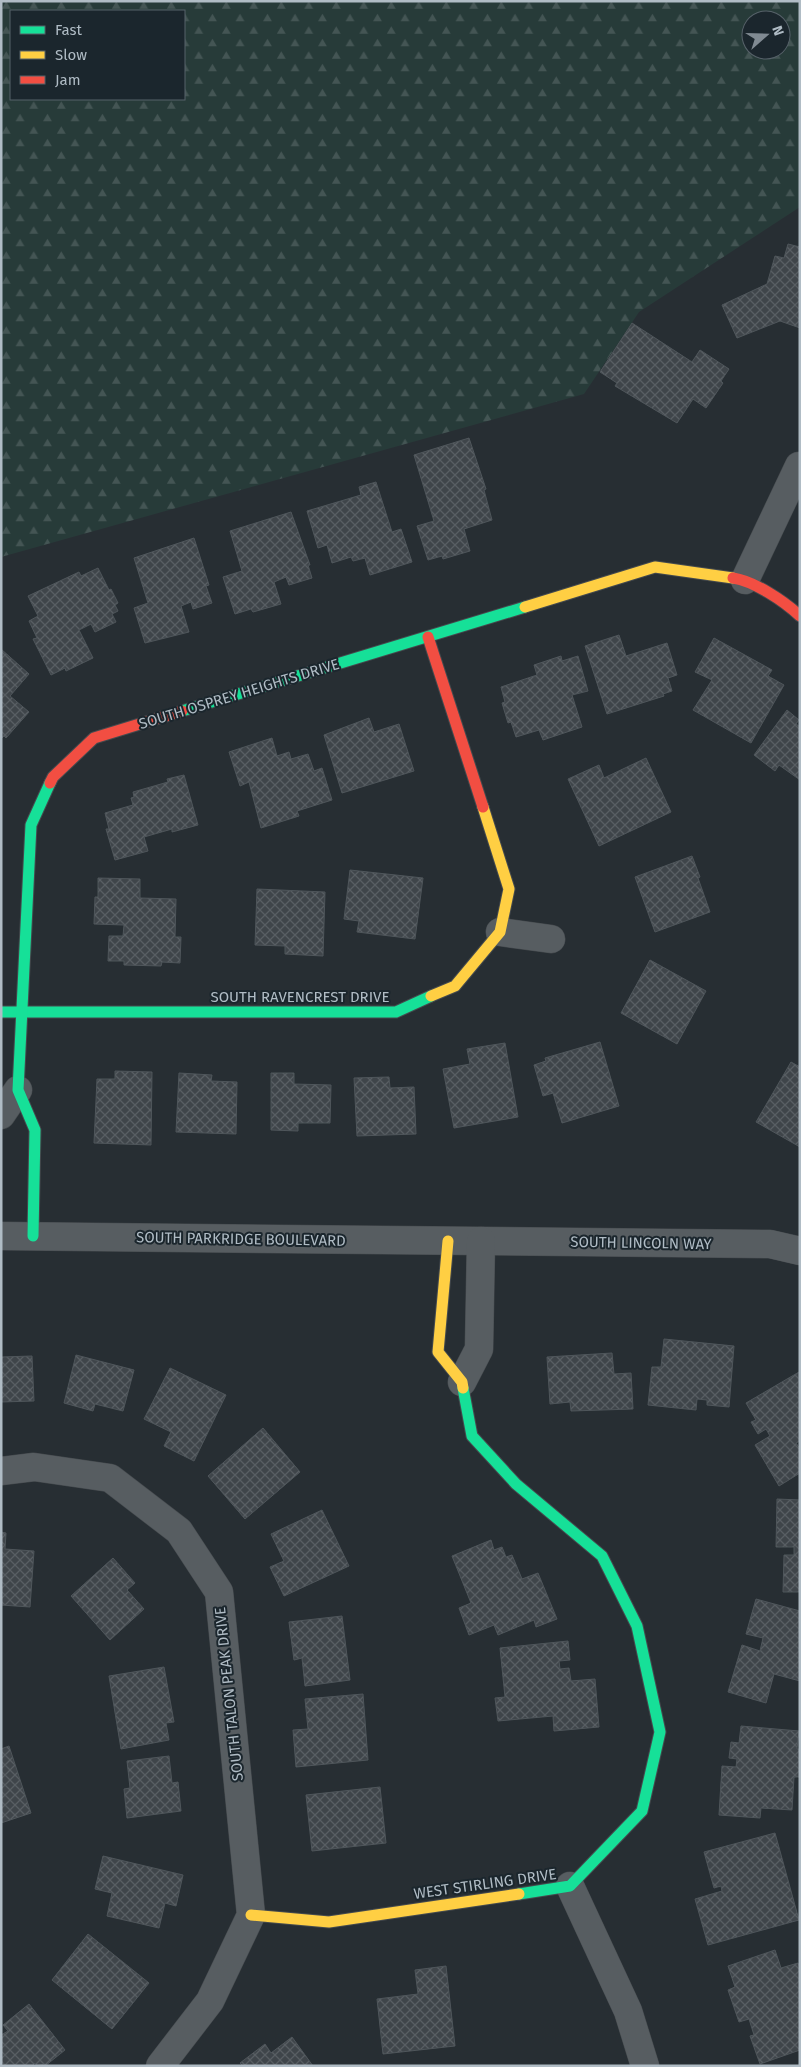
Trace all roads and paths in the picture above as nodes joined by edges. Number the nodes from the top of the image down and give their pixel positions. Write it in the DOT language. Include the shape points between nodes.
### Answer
graph roads {
  1 [pos="799,466"];
  2 [pos="745,580"];
  3 [pos="800,616"];
  4 [pos="428,636"];
  5 [pos="500,932"];
  6 [pos="551,939"];
  7 [pos="1,1012"];
  8 [pos="23,1012"];
  9 [pos="18,1090"];
  10 [pos="1,1115"];
  11 [pos="1,1236"];
  12 [pos="33,1236"];
  13 [pos="448,1241"];
  14 [pos="481,1241"];
  15 [pos="800,1251"];
  16 [pos="462,1382"];
  17 [pos="1,1471"];
  18 [pos="570,1886"];
  19 [pos="251,1915"];
  20 [pos="160,2066"];
  21 [pos="646,2066"];
  1 -- 2 [label="street"];
  2 -- 3 [label="street"];
  2 -- 4 [label="street, SOUTH OSPREY HEIGHTS DRIVE" via="655,567"];
  4 -- 5 [label="street, SOUTH RAVENCREST DRIVE" via="509,889"];
  4 -- 8 [label="street, SOUTH OSPREY HEIGHTS DRIVE" via="94,738 53,776 31,826"];
  5 -- 6 [label="street"];
  5 -- 8 [label="street, SOUTH RAVENCREST DRIVE" via="455,986 396,1012"];
  7 -- 8 [label="street, SOUTH RAVENCREST DRIVE"];
  8 -- 9 [label="street, SOUTH OSPREY HEIGHTS DRIVE"];
  9 -- 10 [label="street"];
  9 -- 12 [label="street, SOUTH OSPREY HEIGHTS DRIVE" via="35,1130"];
  11 -- 12 [label="street, SOUTH PARKRIDGE BOULEVARD"];
  12 -- 13 [label="street, SOUTH PARKRIDGE BOULEVARD"];
  13 -- 14 [label="street, SOUTH PARKRIDGE BOULEVARD"];
  13 -- 16 [label="street" via="438,1352"];
  14 -- 15 [label="street, SOUTH LINCOLN WAY" via="770,1244"];
  14 -- 16 [label="street" via="479,1349"];
  16 -- 18 [label="street, WEST STIRLING DRIVE" via="472,1436 516,1484 602,1556 637,1626 660,1732 642,1811"];
  17 -- 19 [label="street, SOUTH TALON PEAK DRIVE" via="34,1467 110,1478 178,1531 219,1592"];
  18 -- 19 [label="street, WEST STIRLING DRIVE" via="329,1922"];
  18 -- 21 [label="street" via="628,2011"];
  19 -- 20 [label="street" via="210,2001"];
}
